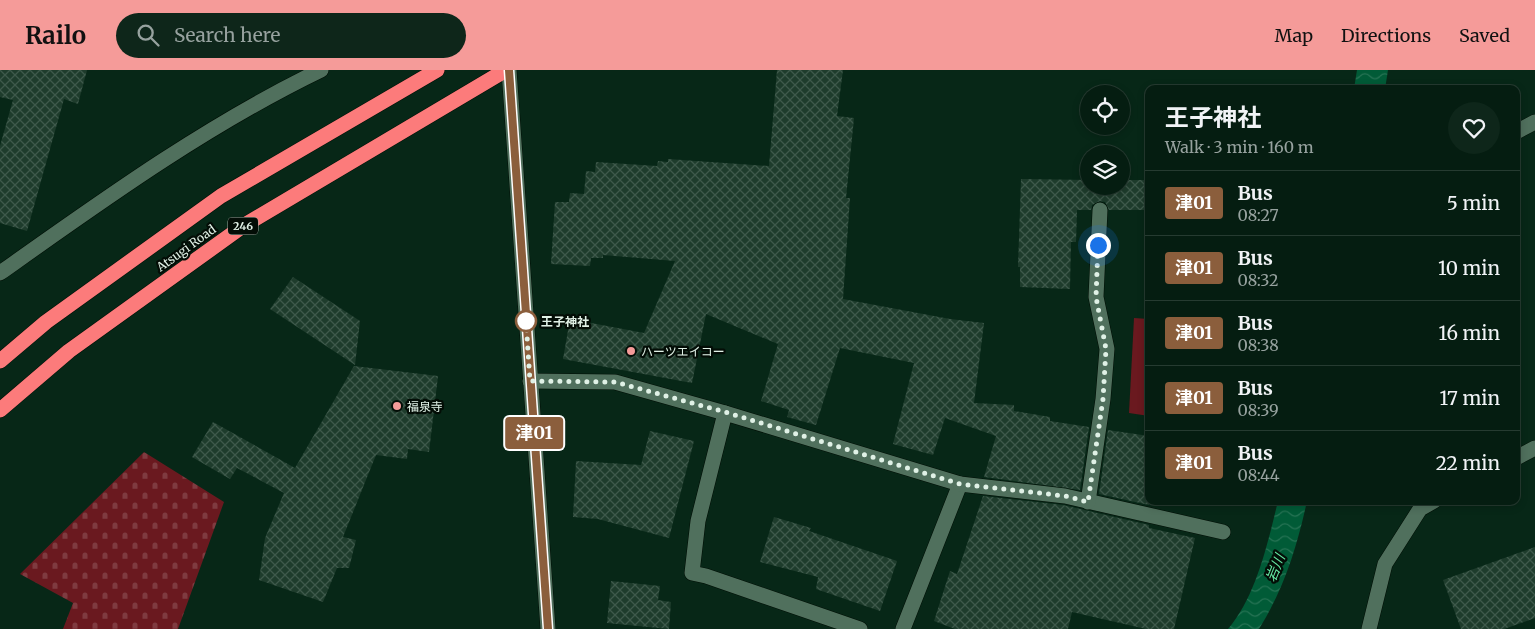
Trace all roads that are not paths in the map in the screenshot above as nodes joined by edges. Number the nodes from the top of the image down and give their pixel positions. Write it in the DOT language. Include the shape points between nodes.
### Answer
graph roads {
  1 [pos="321,70"];
  2 [pos="437,70"];
  3 [pos="508,70"];
  4 [pos="1535,122"];
  5 [pos="1520,130"];
  6 [pos="1100,210"];
  7 [pos="0,273"];
  8 [pos="0,361"];
  9 [pos="530,381"];
  10 [pos="0,410"];
  11 [pos="725,412"];
  12 [pos="1535,448"];
  13 [pos="1520,456"];
  14 [pos="960,484"];
  15 [pos="1088,502"];
  16 [pos="1419,505"];
  17 [pos="1223,532"];
  18 [pos="548,629"];
  19 [pos="860,629"];
  20 [pos="903,629"];
  21 [pos="1369,629"];
  1 -- 7 [label="street" via="189,144"];
  2 -- 8 [label="highway, Atsugi Road" via="221,196 46,322"];
  3 -- 9 [label="street"];
  3 -- 10 [label="highway, Atsugi Road / 246" via="243,226 69,351"];
  4 -- 5 [label="street"];
  6 -- 15 [label="street" via="1096,297 1106,349 1103,399"];
  9 -- 11 [label="street" via="615,382"];
  9 -- 18 [label="street"];
  11 -- 14 [label="street"];
  11 -- 19 [label="street" via="698,521 692,573"];
  12 -- 13 [label="street"];
  14 -- 15 [label="street" via="1065,496"];
  14 -- 20 [label="street"];
  15 -- 17 [label="street"];
  16 -- 21 [label="street" via="1385,564"];
}
